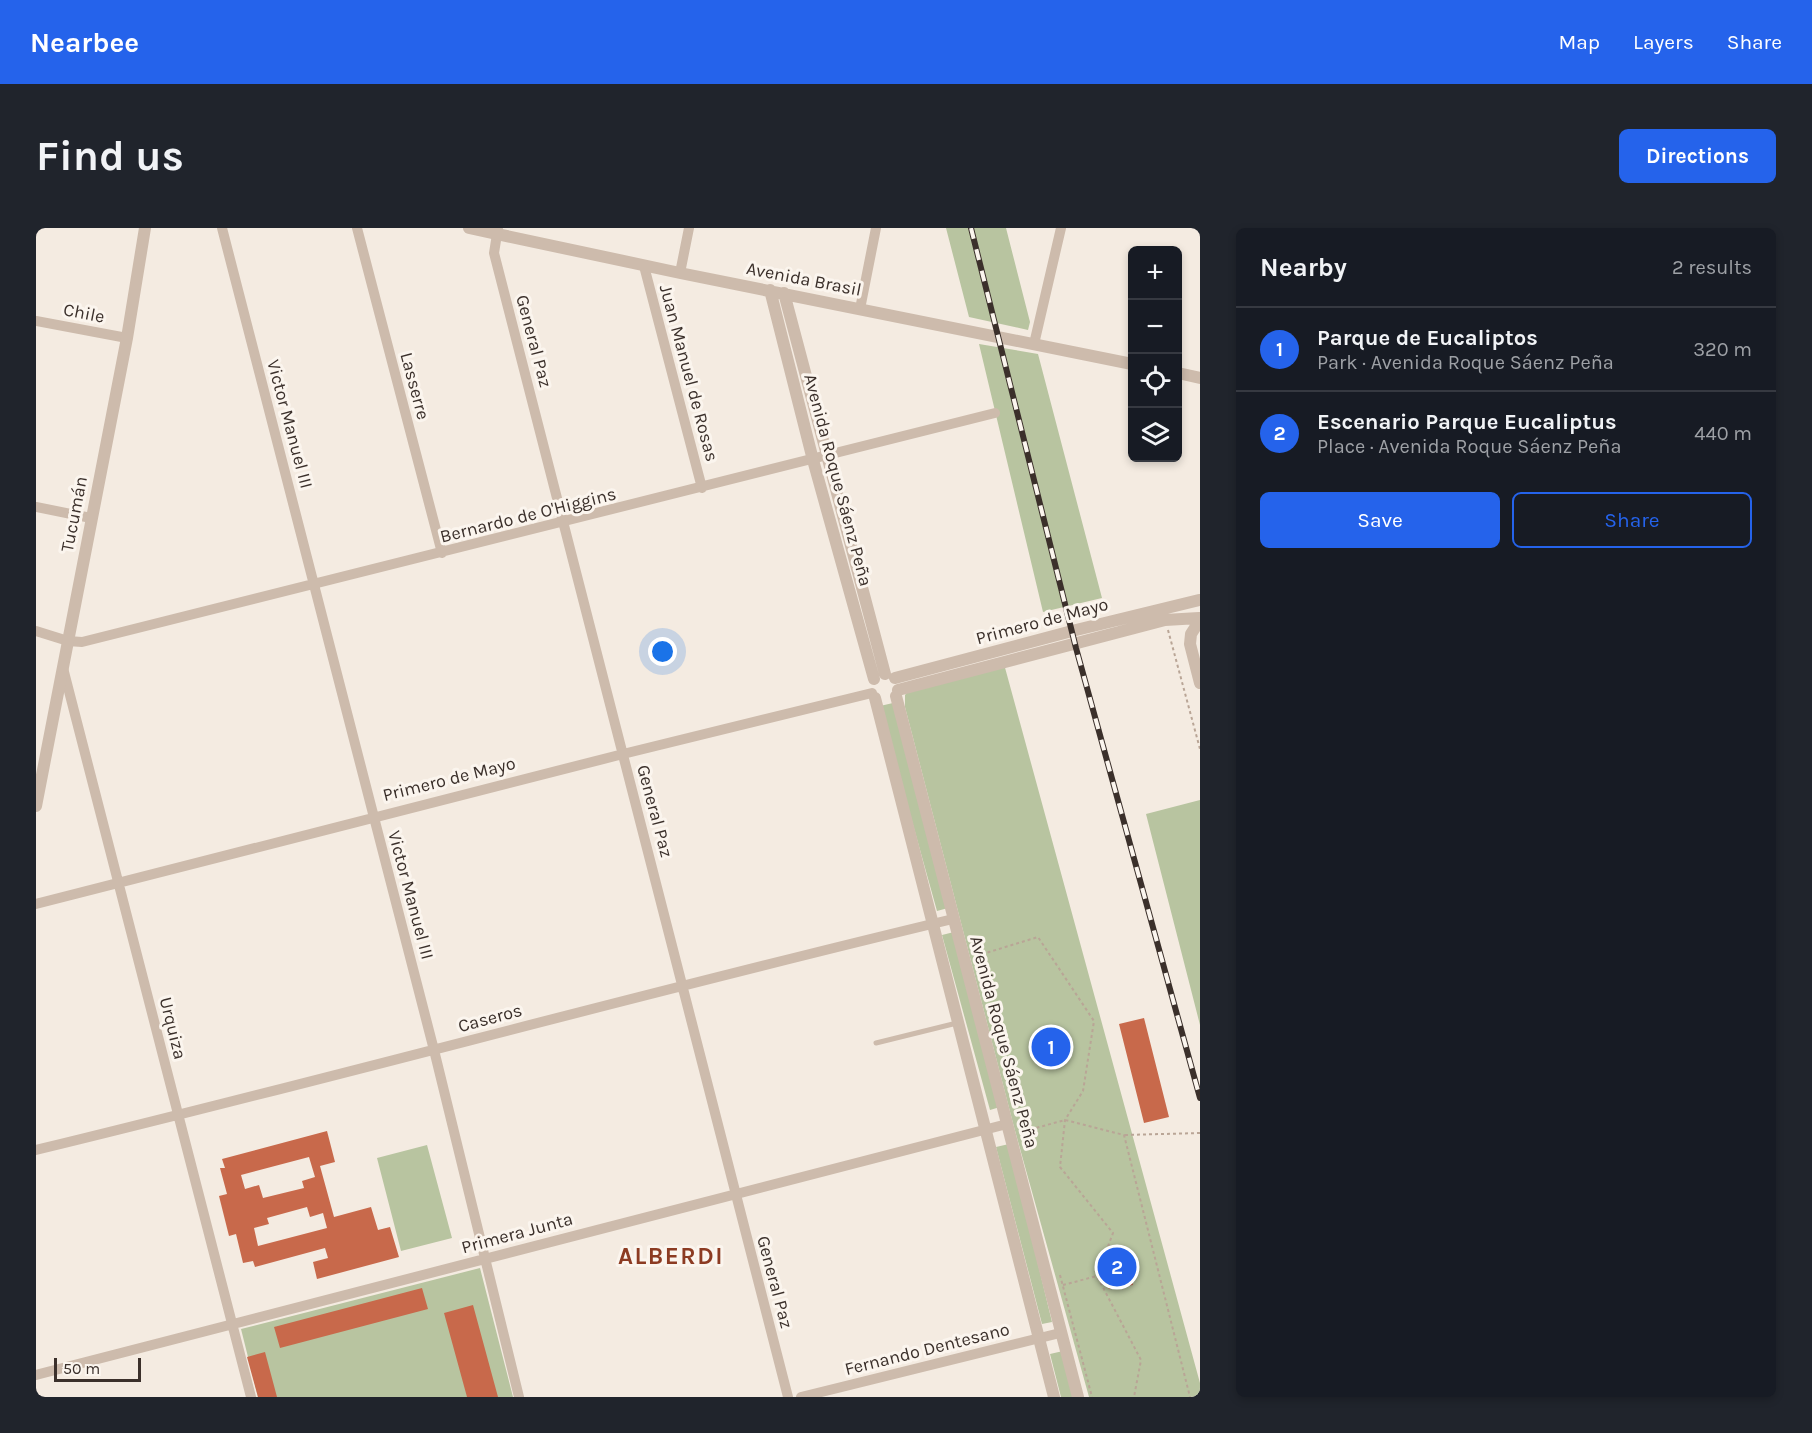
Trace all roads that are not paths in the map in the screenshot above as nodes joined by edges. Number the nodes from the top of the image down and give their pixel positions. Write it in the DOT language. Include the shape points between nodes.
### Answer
graph roads {
  1 [pos="145,228"];
  2 [pos="222,228"];
  3 [pos="357,228"];
  4 [pos="469,228"];
  5 [pos="689,228"];
  6 [pos="876,228"];
  7 [pos="1061,228"];
  8 [pos="497,231"];
  9 [pos="644,266"];
  10 [pos="680,273"];
  11 [pos="770,290"];
  12 [pos="784,293"];
  13 [pos="860,309"];
  14 [pos="36,321"];
  15 [pos="127,338"];
  16 [pos="1034,344"];
  17 [pos="1128,363"];
  18 [pos="1182,374"];
  19 [pos="1200,378"];
  20 [pos="995,413"];
  21 [pos="827,456"];
  22 [pos="813,460"];
  23 [pos="702,488"];
  24 [pos="36,507"];
  25 [pos="91,518"];
  26 [pos="565,523"];
  27 [pos="846,527"];
  28 [pos="832,530"];
  29 [pos="442,553"];
  30 [pos="858,573"];
  31 [pos="845,576"];
  32 [pos="315,585"];
  33 [pos="1200,599"];
  34 [pos="1200,619"];
  35 [pos="865,623"];
  36 [pos="36,631"];
  37 [pos="68,641"];
  38 [pos="1005,655"];
  39 [pos="63,667"];
  40 [pos="890,683"];
  41 [pos="1200,683"];
  42 [pos="873,695"];
  43 [pos="623,754"];
  44 [pos="36,806"];
  45 [pos="374,817"];
  46 [pos="119,882"];
  47 [pos="36,904"];
  48 [pos="953,919"];
  49 [pos="932,924"];
  50 [pos="683,985"];
  51 [pos="959,1023"];
  52 [pos="876,1043"];
  53 [pos="435,1050"];
  54 [pos="178,1116"];
  55 [pos="1007,1124"];
  56 [pos="986,1128"];
  57 [pos="36,1150"];
  58 [pos="735,1193"];
  59 [pos="486,1258"];
  60 [pos="232,1324"];
  61 [pos="1060,1333"];
  62 [pos="1038,1339"];
  63 [pos="36,1375"];
  64 [pos="251,1397"];
  65 [pos="519,1397"];
  66 [pos="788,1397"];
  67 [pos="801,1397"];
  68 [pos="1054,1397"];
  69 [pos="1078,1397"];
  1 -- 15 [label="street, Tucumán"];
  2 -- 32 [label="street, Victor Manuel III"];
  3 -- 29 [label="street, Lasserre"];
  4 -- 8 [label="street, Avenida Brasil"];
  5 -- 10 [label="street"];
  6 -- 13 [label="street"];
  7 -- 16 [label="street"];
  8 -- 9 [label="street, Avenida Brasil"];
  8 -- 26 [label="street, General Paz" via="494,253"];
  9 -- 10 [label="street, Avenida Brasil"];
  9 -- 23 [label="street, Juan Manuel de Rosas"];
  10 -- 11 [label="street, Avenida Brasil"];
  11 -- 12 [label="street, Avenida Brasil"];
  11 -- 22 [label="street, Avenida Roque Sáenz Peña"];
  12 -- 13 [label="street, Avenida Brasil"];
  12 -- 21 [label="street, Avenida Roque Sáenz Peña"];
  13 -- 16 [label="street, Avenida Brasil"];
  14 -- 15 [label="street, Chile"];
  15 -- 25 [label="street, Tucumán"];
  16 -- 17 [label="street, Avenida Brasil"];
  18 -- 19 [label="street"];
  20 -- 21 [label="street, Bernardo de O'Higgins"];
  21 -- 22 [label="street, Bernardo de O'Higgins"];
  21 -- 27 [label="street, Avenida Roque Sáenz Peña"];
  22 -- 23 [label="street, Bernardo de O'Higgins"];
  22 -- 28 [label="street, Avenida Roque Sáenz Peña"];
  23 -- 26 [label="street, Bernardo de O'Higgins"];
  24 -- 25 [label="street"];
  25 -- 37 [label="street, Tucumán"];
  26 -- 29 [label="street, Bernardo de O'Higgins"];
  26 -- 43 [label="street, General Paz"];
  27 -- 28 [label="street"];
  27 -- 30 [label="street, Avenida Roque Sáenz Peña"];
  28 -- 31 [label="street, Avenida Roque Sáenz Peña"];
  29 -- 32 [label="street, Bernardo de O'Higgins"];
  30 -- 31 [label="street"];
  30 -- 35 [label="street, Avenida Roque Sáenz Peña"];
  31 -- 35 [label="street, Avenida Roque Sáenz Peña"];
  32 -- 37 [label="street, Bernardo de O'Higgins" via="82,642"];
  32 -- 45 [label="street, Victor Manuel III"];
  33 -- 34 [label="street" via="1196,609"];
  33 -- 38 [label="street, Primero de Mayo"];
  34 -- 38 [label="street, Primero de Mayo" via="1165,620"];
  34 -- 41 [label="street" via="1190,644"];
  35 -- 40 [label="street, Avenida Roque Sáenz Peña" via="873,652"];
  36 -- 37 [label="street"];
  37 -- 39 [label="street, Tucumán"];
  38 -- 40 [label="street, Primero de Mayo"];
  39 -- 44 [label="street, Tucumán"];
  39 -- 46 [label="street, Urquiza"];
  40 -- 42 [label="street" via="871,686"];
  40 -- 42 [label="street, Primero de Mayo" via="887,702"];
  40 -- 48 [label="street, Avenida Roque Sáenz Peña"];
  42 -- 43 [label="street, Primero de Mayo"];
  42 -- 49 [label="street"];
  43 -- 45 [label="street, Primero de Mayo"];
  43 -- 50 [label="street, General Paz"];
  45 -- 46 [label="street, Primero de Mayo"];
  45 -- 53 [label="street, Victor Manuel III"];
  46 -- 47 [label="street, Primero de Mayo"];
  46 -- 54 [label="street, Urquiza"];
  48 -- 49 [label="street, Caseros"];
  48 -- 55 [label="street, Avenida Roque Sáenz Peña"];
  49 -- 50 [label="street, Caseros"];
  49 -- 51 [label="street"];
  50 -- 53 [label="street, Caseros"];
  50 -- 58 [label="street, General Paz"];
  51 -- 52 [label="lane"];
  51 -- 56 [label="street"];
  53 -- 54 [label="street, Caseros"];
  53 -- 59 [label="street, Victor Manuel III"];
  54 -- 57 [label="street, Caseros"];
  54 -- 60 [label="street, Urquiza"];
  55 -- 56 [label="street, Primera Junta"];
  55 -- 61 [label="street, Avenida Roque Sáenz Peña"];
  56 -- 58 [label="street, Primera Junta"];
  56 -- 62 [label="street"];
  58 -- 59 [label="street, Primera Junta"];
  58 -- 66 [label="street, General Paz"];
  59 -- 60 [label="street, Primera Junta"];
  59 -- 65 [label="street, Victor Manuel III"];
  60 -- 63 [label="street, Primera Junta"];
  60 -- 64 [label="street, Urquiza"];
  61 -- 62 [label="street, Fernando Dentesano"];
  61 -- 69 [label="street, Avenida Roque Sáenz Peña"];
  62 -- 67 [label="street, Fernando Dentesano"];
  62 -- 68 [label="street"];
}
